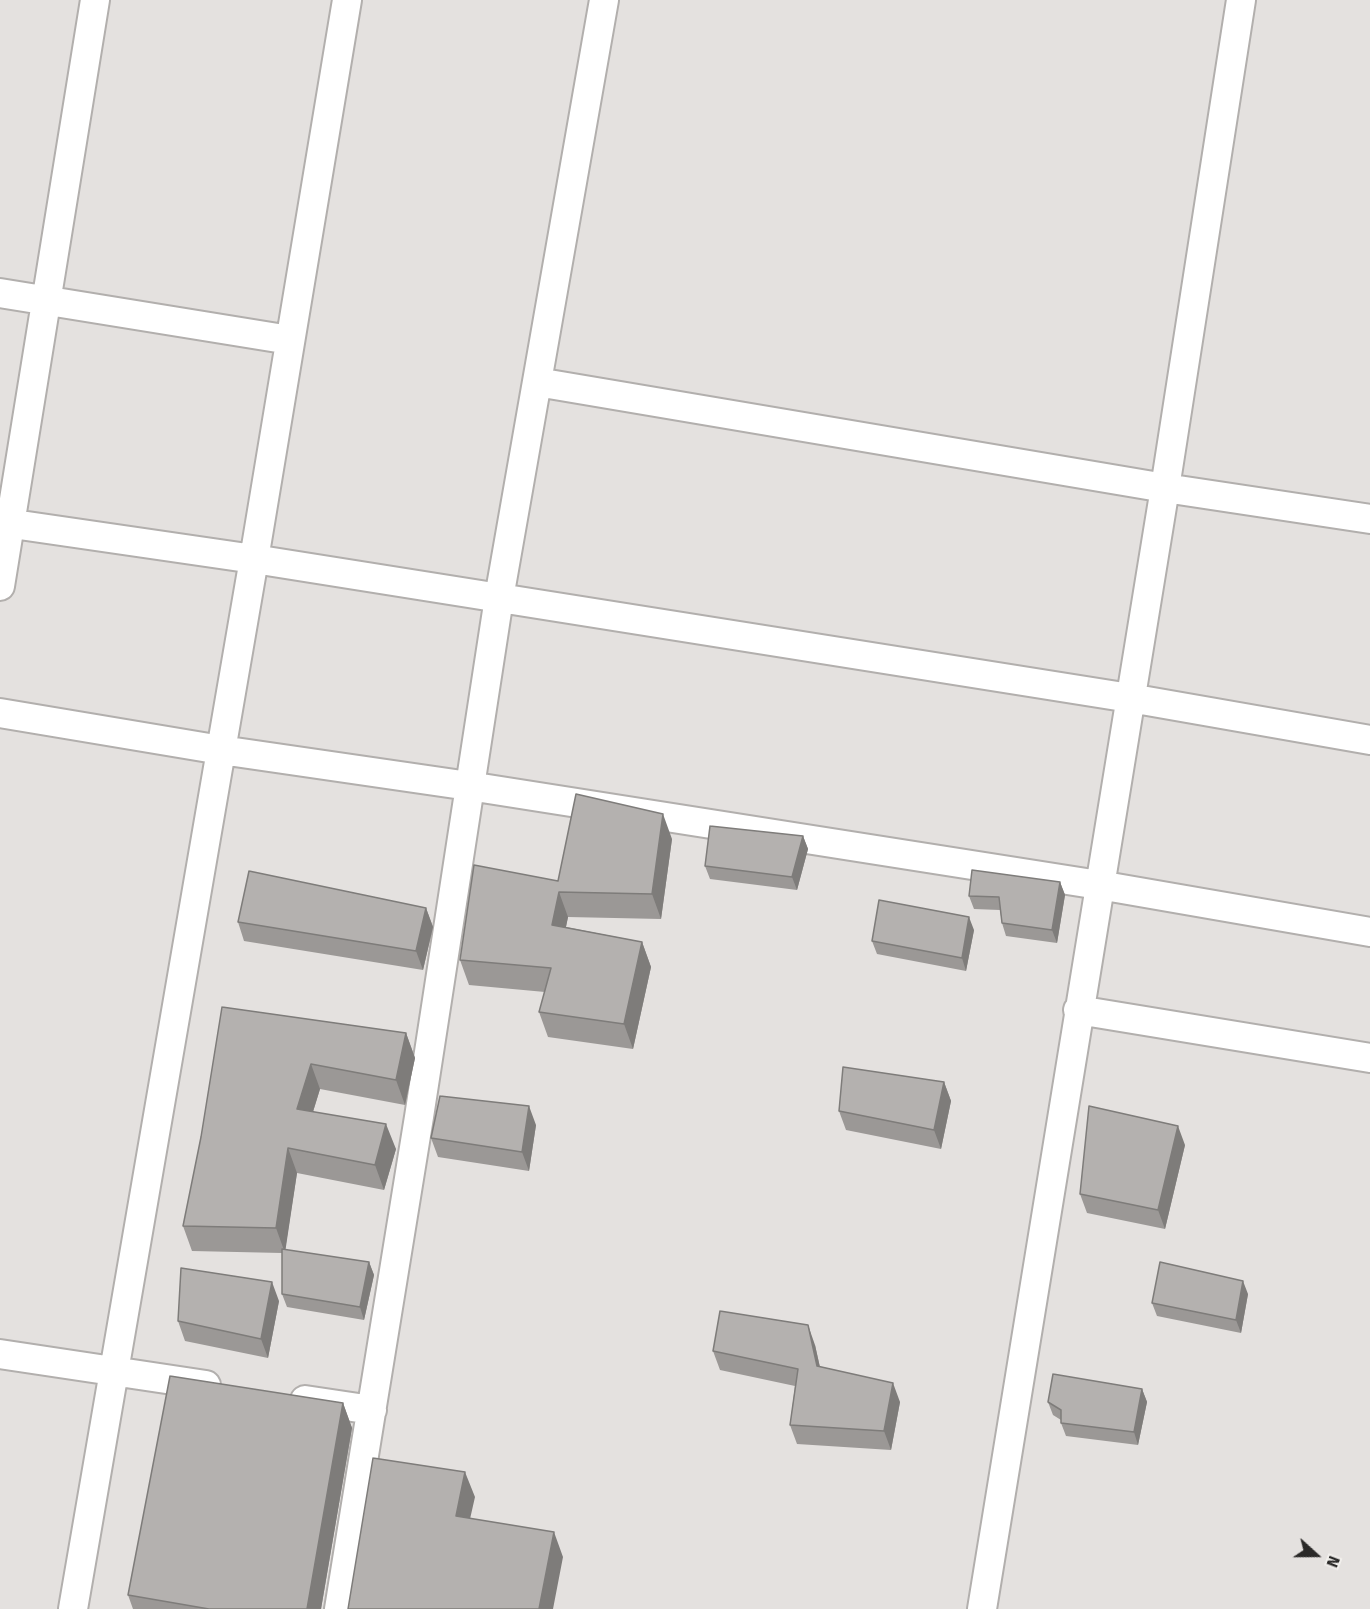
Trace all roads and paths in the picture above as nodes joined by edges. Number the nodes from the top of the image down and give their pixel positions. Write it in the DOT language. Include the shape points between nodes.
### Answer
graph roads {
  1 [pos="95,0"];
  2 [pos="347,0"];
  3 [pos="604,0"];
  4 [pos="1241,0"];
  5 [pos="0,293"];
  6 [pos="47,301"];
  7 [pos="290,340"];
  8 [pos="537,382"];
  9 [pos="1164,488"];
  10 [pos="1370,519"];
  11 [pos="6,523"];
  12 [pos="254,559"];
  13 [pos="0,586"];
  14 [pos="499,598"];
  15 [pos="1130,698"];
  16 [pos="0,713"];
  17 [pos="1370,740"];
  18 [pos="221,750"];
  19 [pos="469,786"];
  20 [pos="1099,885"];
  21 [pos="1370,932"];
  22 [pos="1078,1010"];
  23 [pos="1370,1058"];
  24 [pos="0,1354"];
  25 [pos="116,1371"];
  26 [pos="232,1389"];
  27 [pos="279,1396"];
  28 [pos="372,1410"];
  29 [pos="74,1609"];
  30 [pos="339,1609"];
  31 [pos="982,1609"];
  1 -- 6 [label="street"];
  2 -- 7 [label="street"];
  3 -- 8 [label="street"];
  4 -- 9 [label="street"];
  5 -- 6 [label="street"];
  6 -- 7 [label="street"];
  6 -- 11 [label="street"];
  7 -- 12 [label="street"];
  8 -- 9 [label="street"];
  8 -- 14 [label="street"];
  9 -- 10 [label="street"];
  9 -- 15 [label="street"];
  11 -- 12 [label="street"];
  11 -- 13 [label="street"];
  12 -- 14 [label="street"];
  12 -- 18 [label="street"];
  14 -- 15 [label="street"];
  14 -- 19 [label="street"];
  15 -- 17 [label="street"];
  15 -- 20 [label="street"];
  16 -- 18 [label="street"];
  18 -- 19 [label="street"];
  18 -- 25 [label="street"];
  19 -- 20 [label="street"];
  19 -- 28 [label="street"];
  20 -- 21 [label="street"];
  20 -- 22 [label="street"];
  22 -- 23 [label="street"];
  22 -- 31 [label="street"];
  24 -- 25 [label="street"];
  25 -- 26 [label="street"];
  25 -- 29 [label="street"];
  27 -- 28 [label="street"];
  28 -- 30 [label="street"];
}
